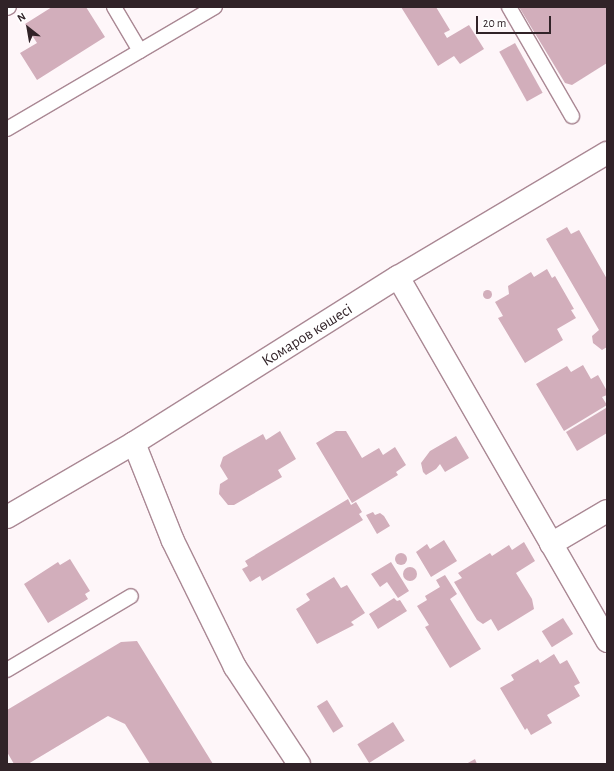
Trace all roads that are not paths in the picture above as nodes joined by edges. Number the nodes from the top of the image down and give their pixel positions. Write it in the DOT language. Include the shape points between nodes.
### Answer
graph roads {
  1 [pos="114,7"];
  2 [pos="215,7"];
  3 [pos="509,7"];
  4 [pos="140,51"];
  5 [pos="572,116"];
  6 [pos="7,129"];
  7 [pos="607,153"];
  8 [pos="398,278"];
  9 [pos="134,443"];
  10 [pos="607,511"];
  11 [pos="7,517"];
  12 [pos="551,544"];
  13 [pos="131,596"];
  14 [pos="607,642"];
  15 [pos="7,670"];
  16 [pos="299,764"];
  1 -- 4 [label="lane"];
  2 -- 4 [label="lane"];
  3 -- 5 [label="lane"];
  4 -- 6 [label="lane"];
  7 -- 8 [label="street, Комаров көшесі"];
  8 -- 9 [label="street, Комаров көшесі"];
  8 -- 12 [label="street"];
  9 -- 11 [label="street, Комаров көшесі"];
  9 -- 16 [label="street" via="173,541 235,667"];
  10 -- 12 [label="street"];
  12 -- 14 [label="street"];
  13 -- 15 [label="lane"];
}
